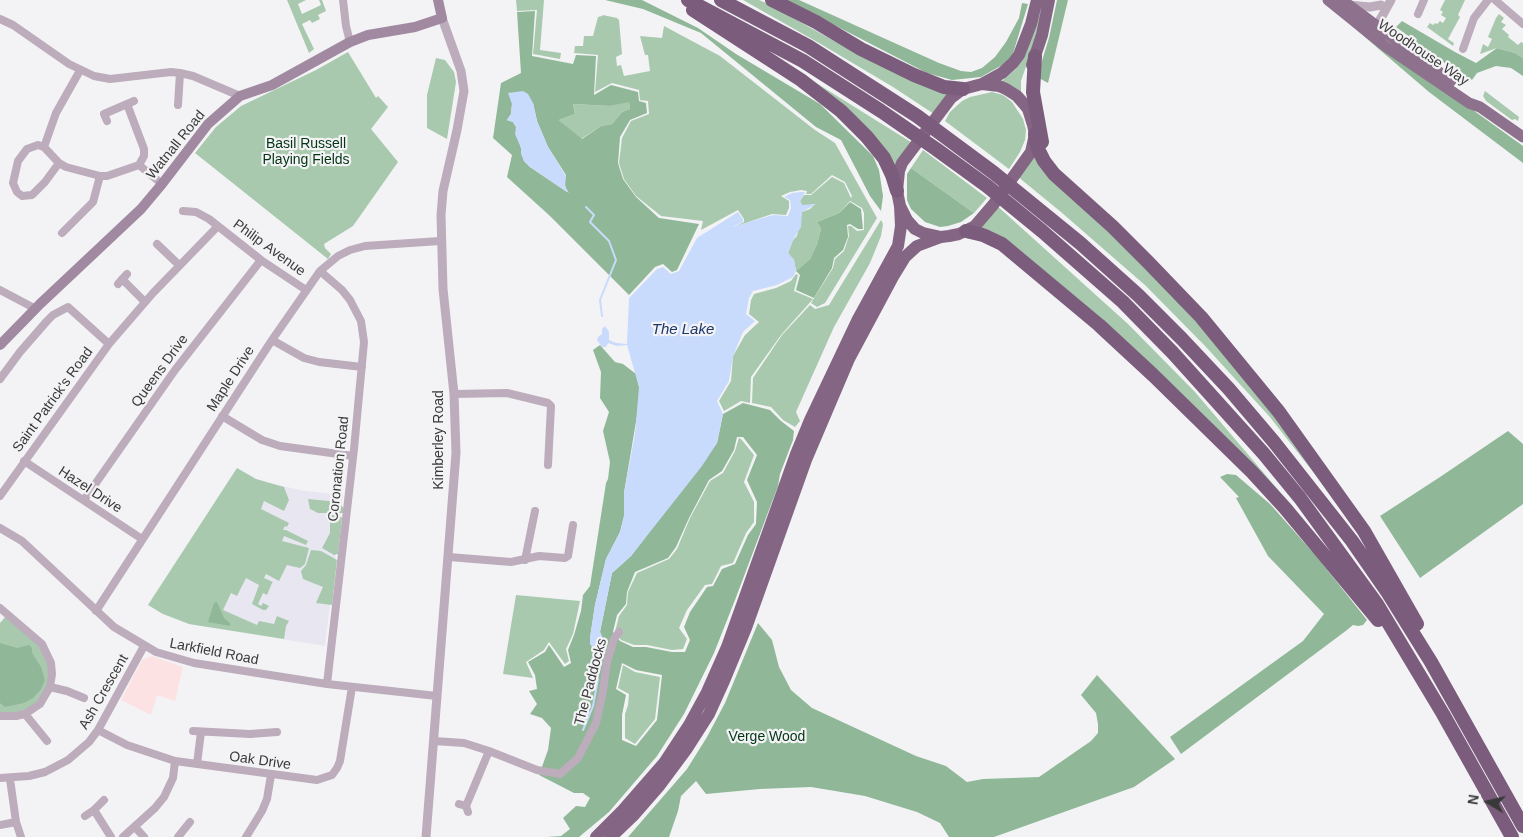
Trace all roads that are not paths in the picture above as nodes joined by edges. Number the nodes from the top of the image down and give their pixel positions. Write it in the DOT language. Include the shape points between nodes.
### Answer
graph roads {
  1 [pos="343,0"];
  2 [pos="438,0"];
  3 [pos="679,0"];
  4 [pos="688,0"];
  5 [pos="721,0"];
  6 [pos="772,0"];
  7 [pos="1037,0"];
  8 [pos="1048,0"];
  9 [pos="1328,0"];
  10 [pos="1391,0"];
  11 [pos="1488,0"];
  12 [pos="1495,0"];
  13 [pos="1383,2"];
  14 [pos="1345,3"];
  15 [pos="1425,4"];
  16 [pos="1418,14"];
  17 [pos="442,18"];
  18 [pos="0,19"];
  19 [pos="1355,23"];
  20 [pos="1523,24"];
  21 [pos="1371,25"];
  22 [pos="350,42"];
  23 [pos="1467,46"];
  24 [pos="1035,56"];
  25 [pos="180,73"];
  26 [pos="68,74"];
  27 [pos="982,84"];
  28 [pos="963,89"];
  29 [pos="240,96"];
  30 [pos="1460,97"];
  31 [pos="178,105"];
  32 [pos="1480,107"];
  33 [pos="1028,109"];
  34 [pos="107,121"];
  35 [pos="1035,134"];
  36 [pos="1523,137"];
  37 [pos="44,147"];
  38 [pos="59,164"];
  39 [pos="139,165"];
  40 [pos="100,176"];
  41 [pos="162,184"];
  42 [pos="1070,187"];
  43 [pos="897,192"];
  44 [pos="900,206"];
  45 [pos="188,214"];
  46 [pos="218,226"];
  47 [pos="966,231"];
  48 [pos="67,232"];
  49 [pos="941,237"];
  50 [pos="440,241"];
  51 [pos="157,244"];
  52 [pos="261,260"];
  53 [pos="179,265"];
  54 [pos="320,271"];
  55 [pos="122,279"];
  56 [pos="0,290"];
  57 [pos="306,290"];
  58 [pos="146,302"];
  59 [pos="36,308"];
  60 [pos="272,340"];
  61 [pos="109,344"];
  62 [pos="0,346"];
  63 [pos="362,367"];
  64 [pos="0,379"];
  65 [pos="454,394"];
  66 [pos="222,416"];
  67 [pos="353,456"];
  68 [pos="24,461"];
  69 [pos="548,465"];
  70 [pos="0,496"];
  71 [pos="84,500"];
  72 [pos="535,512"];
  73 [pos="573,525"];
  74 [pos="0,528"];
  75 [pos="142,539"];
  76 [pos="448,557"];
  77 [pos="525,560"];
  78 [pos="0,608"];
  79 [pos="96,611"];
  80 [pos="620,632"];
  81 [pos="144,646"];
  82 [pos="1405,650"];
  83 [pos="1431,662"];
  84 [pos="328,684"];
  85 [pos="50,687"];
  86 [pos="352,687"];
  87 [pos="437,696"];
  88 [pos="84,698"];
  89 [pos="25,714"];
  90 [pos="0,716"];
  91 [pos="98,730"];
  92 [pos="277,732"];
  93 [pos="47,741"];
  94 [pos="434,741"];
  95 [pos="489,751"];
  96 [pos="175,761"];
  97 [pos="197,764"];
  98 [pos="271,775"];
  99 [pos="0,778"];
  100 [pos="10,778"];
  101 [pos="104,800"];
  102 [pos="464,807"];
  103 [pos="94,810"];
  104 [pos="85,816"];
  105 [pos="16,822"];
  106 [pos="190,822"];
  107 [pos="0,825"];
  108 [pos="1523,826"];
  109 [pos="135,827"];
  110 [pos="610,831"];
  111 [pos="21,837"];
  112 [pos="111,837"];
  113 [pos="124,837"];
  114 [pos="144,837"];
  115 [pos="178,837"];
  116 [pos="246,837"];
  117 [pos="426,837"];
  118 [pos="594,837"];
  119 [pos="1512,837"];
  1 -- 22 [label="street"];
  2 -- 17 [label="main road"];
  3 -- 43 [label="highway" via="801,80 841,111 884,158"];
  4 -- 82 [label="highway" via="803,61 908,129 1012,206 1123,302 1174,353 1264,454 1336,546"];
  5 -- 83 [label="highway" via="808,46 917,116 1018,191 1138,295 1229,389 1293,464 1352,541"];
  6 -- 28 [label="highway" via="914,75 944,87"];
  7 -- 27 [label="highway" via="1019,55 1002,73"];
  8 -- 24 [label="highway"];
  9 -- 19 [label="main road, Woodhouse Way"];
  10 -- 21 [label="street"];
  11 -- 23 [label="street" via="1474,18"];
  12 -- 20 [label="street"];
  13 -- 14 [label="street" via="1370,7"];
  13 -- 21 [label="street"];
  14 -- 21 [label="main road, Woodhouse Way"];
  15 -- 16 [label="street"];
  17 -- 22 [label="main road, Watnall Road"];
  17 -- 50 [label="street, Kimberley Road" via="462,71 464,91 443,191"];
  18 -- 25 [label="street" via="69,64 94,76 110,79"];
  19 -- 21 [label="main road"];
  19 -- 30 [label="main road, Woodhouse Way"];
  21 -- 30 [label="main road" via="1371,30"];
  21 -- 32 [label="main road, Woodhouse Way" via="1463,90"];
  22 -- 29 [label="main road, Watnall Road" via="272,85"];
  24 -- 33 [label="highway" via="1027,84"];
  24 -- 42 [label="highway" via="1033,92 1042,143 1052,165"];
  25 -- 29 [label="street"];
  25 -- 31 [label="street"];
  26 -- 37 [label="street" via="76,77 56,113"];
  27 -- 28 [label="highway"];
  27 -- 33 [label="highway" via="1012,92"];
  28 -- 43 [label="highway" via="946,103 902,162"];
  29 -- 41 [label="main road, Watnall Road" via="208,124"];
  30 -- 32 [label="main road, Woodhouse Way"];
  32 -- 36 [label="main road, Woodhouse Way"];
  33 -- 35 [label="highway"];
  34 -- 39 [label="street" via="104,114 130,103 144,149"];
  35 -- 42 [label="highway" via="1044,161"];
  35 -- 47 [label="highway" via="1028,156 983,218"];
  37 -- 38 [label="street"];
  37 -- 38 [label="street" via="38,145 27,149 18,161 12,183 17,192 22,196 32,195"];
  38 -- 40 [label="street"];
  39 -- 40 [label="street"];
  39 -- 41 [label="street"];
  40 -- 48 [label="street" via="93,202"];
  41 -- 59 [label="main road, Watnall Road" via="141,209"];
  42 -- 83 [label="highway" via="1195,312 1279,412 1364,531 1415,620"];
  43 -- 44 [label="highway"];
  44 -- 49 [label="highway" via="915,228"];
  44 -- 110 [label="highway" via="898,246 857,321 796,454 727,647 707,692 664,763"];
  45 -- 46 [label="street, Philip Avenue" via="202,214"];
  46 -- 52 [label="street, Philip Avenue"];
  46 -- 53 [label="street, Philip Avenue"];
  47 -- 49 [label="highway"];
  47 -- 82 [label="highway" via="1002,244 1099,326 1204,423 1285,508"];
  49 -- 110 [label="highway" via="917,246 905,257 850,359 806,460 746,628 709,714 660,785 633,816"];
  50 -- 54 [label="street, Maple Drive" via="366,246 338,256"];
  50 -- 65 [label="street, Kimberley Road"];
  51 -- 53 [label="street"];
  52 -- 57 [label="street, Philip Avenue"];
  52 -- 71 [label="street, Queens Drive" via="174,370"];
  53 -- 58 [label="street, Philip Avenue"];
  54 -- 57 [label="street, Maple Drive"];
  54 -- 63 [label="street, Coronation Road" via="342,290 361,321 364,342"];
  55 -- 58 [label="street"];
  56 -- 59 [label="street"];
  57 -- 60 [label="street, Maple Drive"];
  58 -- 61 [label="street, Philip Avenue"];
  59 -- 62 [label="main road, Watnall Road"];
  60 -- 63 [label="street" via="304,358"];
  60 -- 66 [label="street, Maple Drive"];
  61 -- 64 [label="street" via="68,307 53,315"];
  61 -- 68 [label="street, Saint Patrick's Road"];
  63 -- 67 [label="street, Coronation Road"];
  65 -- 69 [label="street" via="507,393 548,403 551,406"];
  65 -- 76 [label="street, Kimberley Road" via="456,453"];
  66 -- 67 [label="street" via="262,440 280,446"];
  66 -- 75 [label="street, Maple Drive"];
  67 -- 84 [label="street, Coronation Road"];
  68 -- 70 [label="street, Saint Patrick's Road"];
  68 -- 71 [label="street, Hazel Drive"];
  71 -- 75 [label="street, Hazel Drive"];
  72 -- 77 [label="street"];
  73 -- 77 [label="street" via="568,556 539,556"];
  74 -- 79 [label="street, Larkfield Road" via="22,541"];
  75 -- 79 [label="street, Maple Drive"];
  76 -- 77 [label="street" via="511,562"];
  76 -- 87 [label="street, Kimberley Road"];
  78 -- 85 [label="street" via="42,644 51,663"];
  79 -- 81 [label="street, Larkfield Road"];
  80 -- 95 [label="street, The Paddocks" via="614,639 596,723 578,758 560,774 537,770"];
  81 -- 84 [label="street, Larkfield Road" via="171,658 194,663"];
  81 -- 91 [label="street, Ash Crescent"];
  82 -- 119 [label="highway"];
  83 -- 108 [label="highway"];
  84 -- 86 [label="street, Larkfield Road"];
  85 -- 88 [label="street"];
  85 -- 89 [label="street" via="40,704"];
  86 -- 87 [label="street, Larkfield Road"];
  86 -- 98 [label="street, Oak Drive" via="343,752 332,775 317,780"];
  87 -- 94 [label="street, Kimberley Road"];
  89 -- 90 [label="street"];
  89 -- 93 [label="street"];
  91 -- 96 [label="street, Oak Drive"];
  91 -- 100 [label="street, Ash Crescent" via="79,751 56,767"];
  92 -- 97 [label="street" via="197,731"];
  94 -- 95 [label="street, The Paddocks" via="464,743"];
  94 -- 117 [label="street, Kimberley Road"];
  95 -- 102 [label="street"];
  96 -- 97 [label="street, Oak Drive"];
  96 -- 109 [label="street" via="164,797"];
  97 -- 98 [label="street, Oak Drive"];
  98 -- 116 [label="street" via="262,811"];
  99 -- 100 [label="street, Ash Crescent"];
  100 -- 105 [label="street"];
  101 -- 103 [label="street"];
  103 -- 104 [label="street"];
  103 -- 112 [label="street"];
  105 -- 107 [label="street"];
  105 -- 111 [label="street"];
  106 -- 115 [label="street"];
  109 -- 113 [label="street"];
  109 -- 114 [label="street"];
  110 -- 118 [label="highway"];
}
